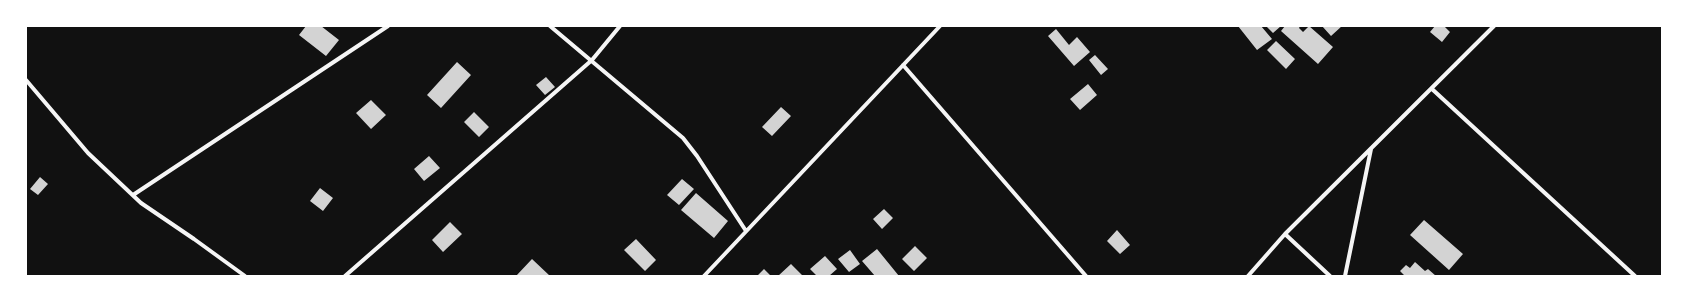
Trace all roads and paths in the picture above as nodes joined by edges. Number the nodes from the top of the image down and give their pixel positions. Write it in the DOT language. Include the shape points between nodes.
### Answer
graph roads {
  1 [pos="388,26"];
  2 [pos="550,26"];
  3 [pos="620,26"];
  4 [pos="940,26"];
  5 [pos="1494,26"];
  6 [pos="592,60"];
  7 [pos="903,65"];
  8 [pos="26,80"];
  9 [pos="1432,89"];
  10 [pos="1371,149"];
  11 [pos="133,195"];
  12 [pos="746,231"];
  13 [pos="1285,234"];
  14 [pos="245,276"];
  15 [pos="345,276"];
  16 [pos="704,276"];
  17 [pos="1086,276"];
  18 [pos="1248,276"];
  19 [pos="1330,276"];
  20 [pos="1344,276"];
  21 [pos="1635,276"];
  1 -- 11 [label="street"];
  2 -- 6 [label="street"];
  3 -- 6 [label="street"];
  4 -- 7 [label="street"];
  5 -- 9 [label="street"];
  6 -- 12 [label="street" via="683,138"];
  6 -- 15 [label="street"];
  7 -- 12 [label="street"];
  7 -- 17 [label="street"];
  8 -- 11 [label="street" via="88,153"];
  9 -- 10 [label="street"];
  9 -- 21 [label="street"];
  10 -- 13 [label="street"];
  10 -- 20 [label="street"];
  11 -- 14 [label="street"];
  12 -- 16 [label="street"];
  13 -- 18 [label="street"];
  13 -- 19 [label="street"];
}
